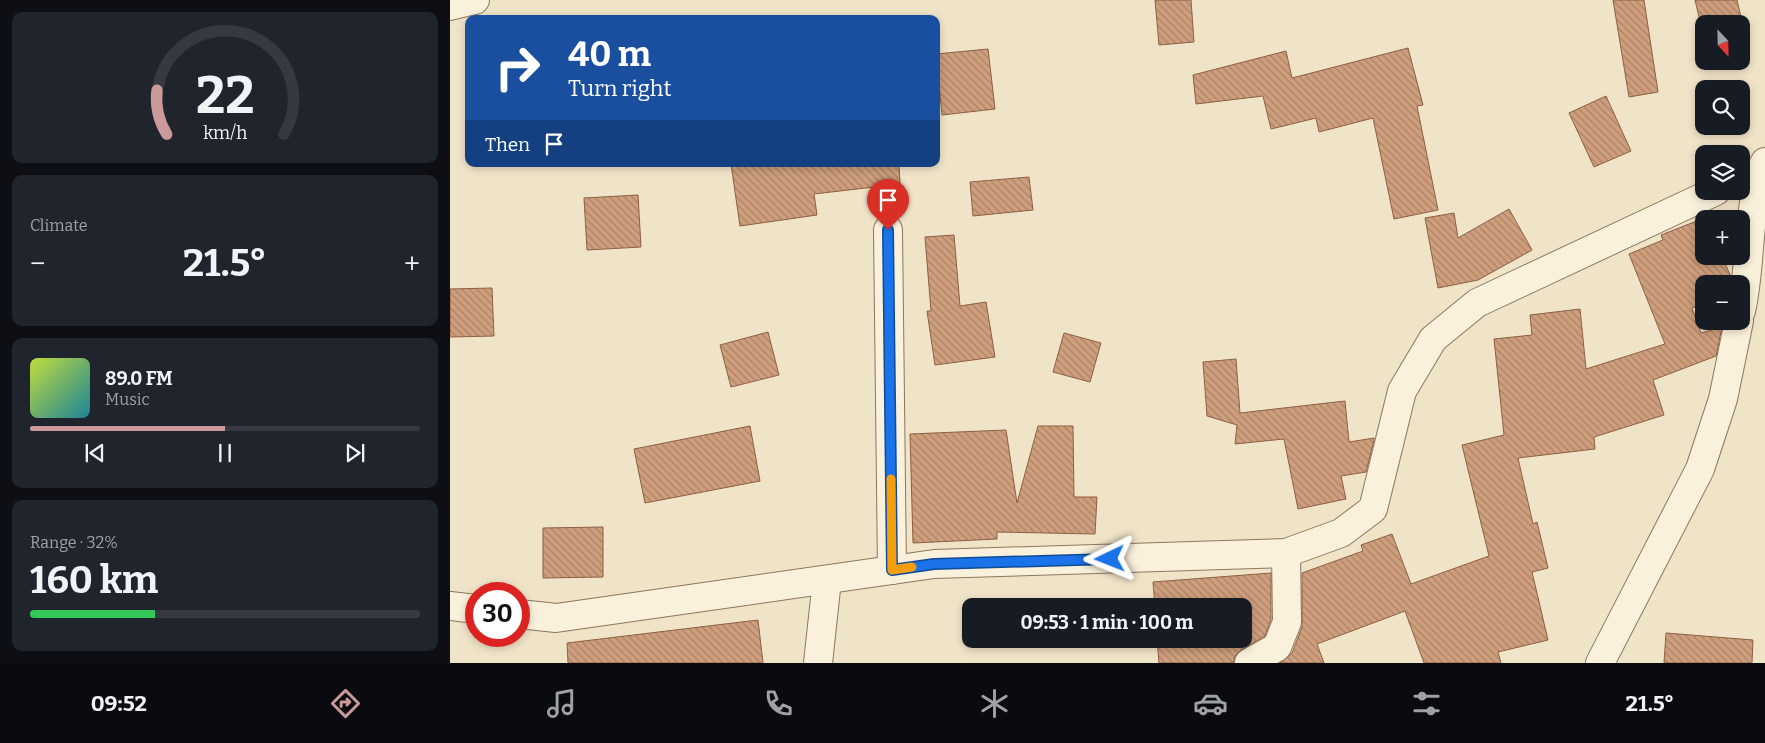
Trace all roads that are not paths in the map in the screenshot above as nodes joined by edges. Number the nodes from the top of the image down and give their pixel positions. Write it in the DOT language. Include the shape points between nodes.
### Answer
graph roads {
  1 [pos="474,0"];
  2 [pos="450,6"];
  3 [pos="1755,171"];
  4 [pos="1697,200"];
  5 [pos="888,230"];
  6 [pos="1747,275"];
  7 [pos="1737,330"];
  8 [pos="1286,553"];
  9 [pos="892,570"];
  10 [pos="826,580"];
  11 [pos="450,606"];
  12 [pos="465,608"];
  13 [pos="530,615"];
  14 [pos="818,663"];
  15 [pos="1249,663"];
  16 [pos="1600,663"];
  1 -- 2 [label="street"];
  3 -- 6 [label="street"];
  4 -- 8 [label="street" via="1477,303 1432,339 1402,391 1373,509 1341,533"];
  5 -- 9 [label="street"];
  7 -- 16 [label="street" via="1722,399 1700,469"];
  8 -- 9 [label="street" via="934,564"];
  8 -- 15 [label="street" via="1287,622 1277,647"];
  9 -- 10 [label="street"];
  10 -- 13 [label="street" via="556,618"];
  10 -- 14 [label="street"];
  11 -- 12 [label="street"];
}
